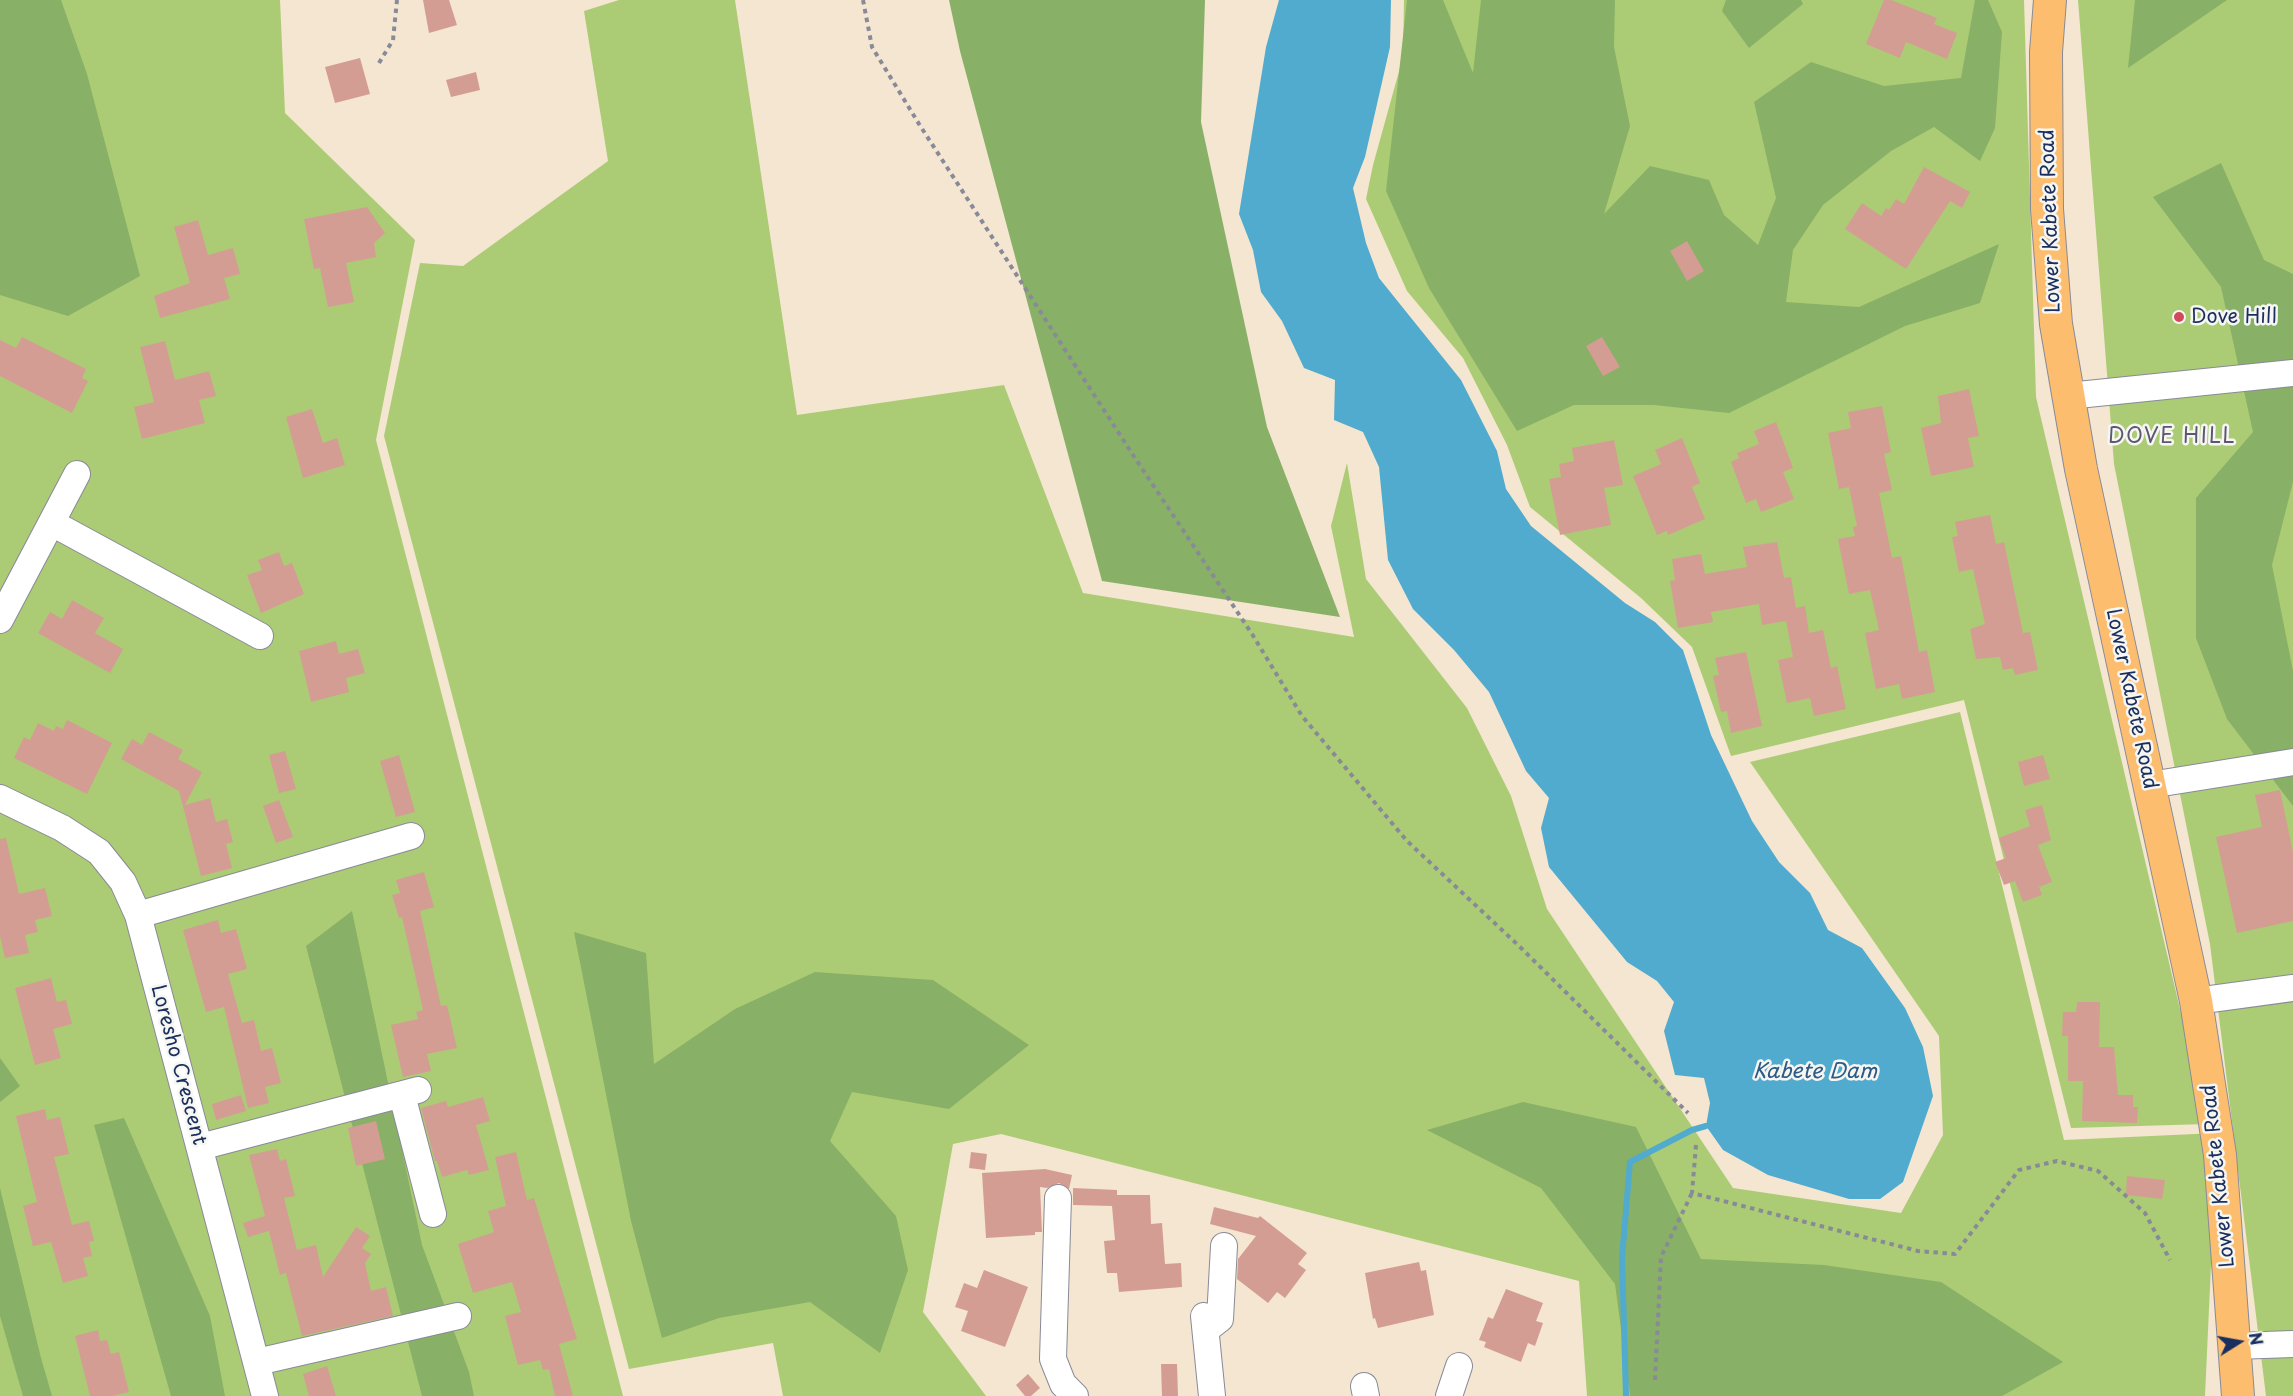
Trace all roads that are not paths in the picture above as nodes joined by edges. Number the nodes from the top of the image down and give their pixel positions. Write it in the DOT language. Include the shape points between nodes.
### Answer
graph roads {
  1 [pos="2049,0"];
  2 [pos="2293,373"];
  3 [pos="2068,396"];
  4 [pos="77,474"];
  5 [pos="52,523"];
  6 [pos="0,621"];
  7 [pos="260,636"];
  8 [pos="2293,762"];
  9 [pos="2150,785"];
  10 [pos="0,798"];
  11 [pos="411,836"];
  12 [pos="138,915"];
  13 [pos="2293,988"];
  14 [pos="2196,1001"];
  15 [pos="200,1147"];
  16 [pos="1058,1198"];
  17 [pos="433,1214"];
  18 [pos="1224,1246"];
  19 [pos="458,1316"];
  20 [pos="2293,1344"];
  21 [pos="2235,1346"];
  22 [pos="257,1362"];
  23 [pos="1459,1366"];
  24 [pos="265,1396"];
  25 [pos="1075,1396"];
  26 [pos="1212,1396"];
  27 [pos="1449,1396"];
  28 [pos="2238,1396"];
  1 -- 3 [label="main road, Lower Kabete Road" via="2047,209 2056,324"];
  2 -- 3 [label="street"];
  3 -- 9 [label="main road, Lower Kabete Road"];
  4 -- 5 [label="street"];
  5 -- 6 [label="street"];
  5 -- 7 [label="street"];
  8 -- 9 [label="street"];
  9 -- 14 [label="main road, Lower Kabete Road"];
  10 -- 12 [label="street, Loresho Crescent" via="63,828 99,852 123,882"];
  11 -- 12 [label="street"];
  12 -- 15 [label="street, Loresho Crescent"];
  13 -- 14 [label="street"];
  14 -- 21 [label="main road, Lower Kabete Road" via="2220,1155"];
  15 -- 17 [label="street" via="410,1093"];
  15 -- 22 [label="street, Loresho Crescent"];
  16 -- 25 [label="street" via="1053,1359 1063,1384"];
  18 -- 26 [label="street" via="1220,1319 1206,1323"];
  19 -- 22 [label="street"];
  20 -- 21 [label="street"];
  21 -- 28 [label="main road, Lower Kabete Road"];
  22 -- 24 [label="street, Loresho Crescent"];
  23 -- 27 [label="street"];
}
